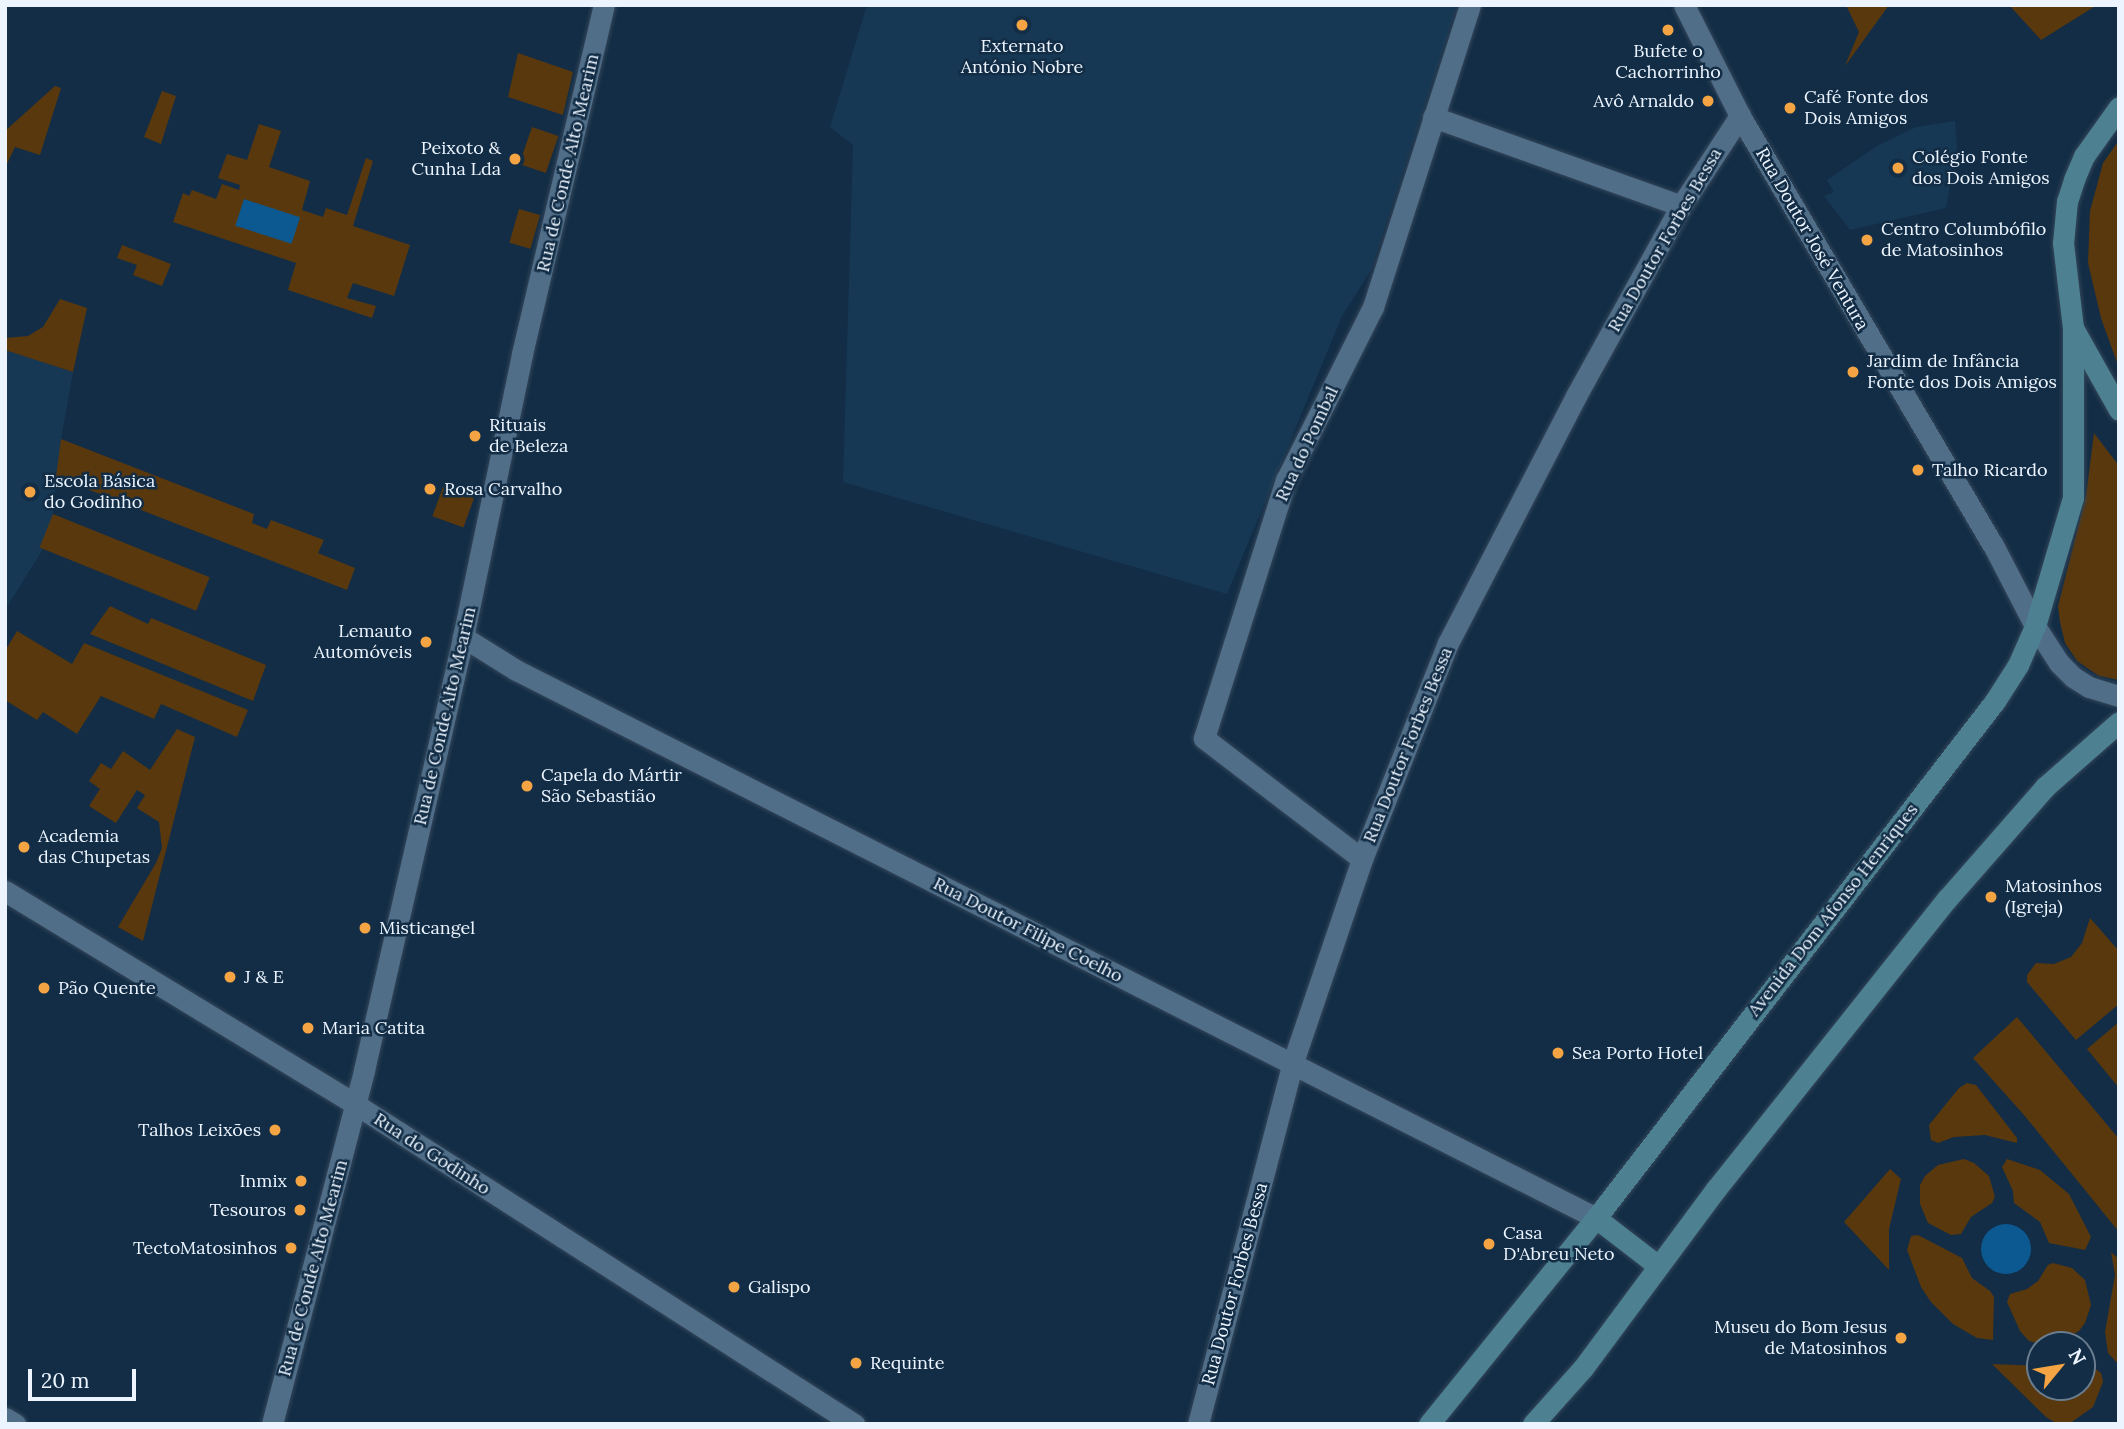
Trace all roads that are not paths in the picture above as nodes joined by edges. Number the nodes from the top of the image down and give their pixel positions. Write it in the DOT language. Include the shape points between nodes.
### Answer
graph roads {
  1 [pos="604,5"];
  2 [pos="1470,5"];
  3 [pos="1684,5"];
  4 [pos="2119,107"];
  5 [pos="1433,117"];
  6 [pos="1740,117"];
  7 [pos="1681,206"];
  8 [pos="2073,328"];
  9 [pos="2119,410"];
  10 [pos="2035,626"];
  11 [pos="463,637"];
  12 [pos="2119,696"];
  13 [pos="2119,722"];
  14 [pos="1362,859"];
  15 [pos="5,891"];
  16 [pos="1292,1065"];
  17 [pos="355,1104"];
  18 [pos="1595,1218"];
  19 [pos="1657,1265"];
  20 [pos="5,1418"];
  21 [pos="15,1424"];
  22 [pos="272,1424"];
  23 [pos="854,1424"];
  24 [pos="1198,1424"];
  25 [pos="1429,1424"];
  26 [pos="1534,1424"];
  1 -- 11 [label="street, Rua de Conde Alto Mearim" via="522,354"];
  2 -- 5 [label="street, Rua do Pombal"];
  3 -- 6 [label="street, Rua Doutor José Ventura"];
  4 -- 8 [label="main road, Avenida Dom Afonso Henriques" via="2084,156 2067,201 2063,243"];
  5 -- 7 [label="street"];
  5 -- 14 [label="street, Rua do Pombal" via="1373,307 1286,480 1204,738"];
  6 -- 7 [label="street, Rua Doutor Forbes Bessa"];
  6 -- 10 [label="street, Rua Doutor José Ventura" via="2000,556"];
  7 -- 14 [label="street, Rua Doutor Forbes Bessa" via="1448,643"];
  8 -- 9 [label="main road"];
  8 -- 10 [label="main road, Avenida Dom Afonso Henriques" via="2073,498"];
  10 -- 12 [label="street, Rua Doutor José Ventura" via="2073,677 2088,687"];
  10 -- 18 [label="main road, Avenida Dom Afonso Henriques" via="1995,701"];
  11 -- 16 [label="street, Rua Doutor Filipe Coelho" via="516,670"];
  11 -- 17 [label="street, Rua de Conde Alto Mearim"];
  13 -- 19 [label="main road" via="2045,787 1947,899"];
  14 -- 16 [label="street, Rua Doutor Forbes Bessa"];
  15 -- 17 [label="street, Rua do Godinho"];
  16 -- 18 [label="street, Rua Doutor Filipe Coelho"];
  16 -- 24 [label="street, Rua Doutor Forbes Bessa"];
  17 -- 22 [label="street, Rua de Conde Alto Mearim"];
  17 -- 23 [label="street, Rua do Godinho"];
  18 -- 19 [label="main road"];
  18 -- 25 [label="main road, Avenida Dom Afonso Henriques"];
  19 -- 26 [label="main road" via="1583,1368"];
  20 -- 21 [label="street"];
}
